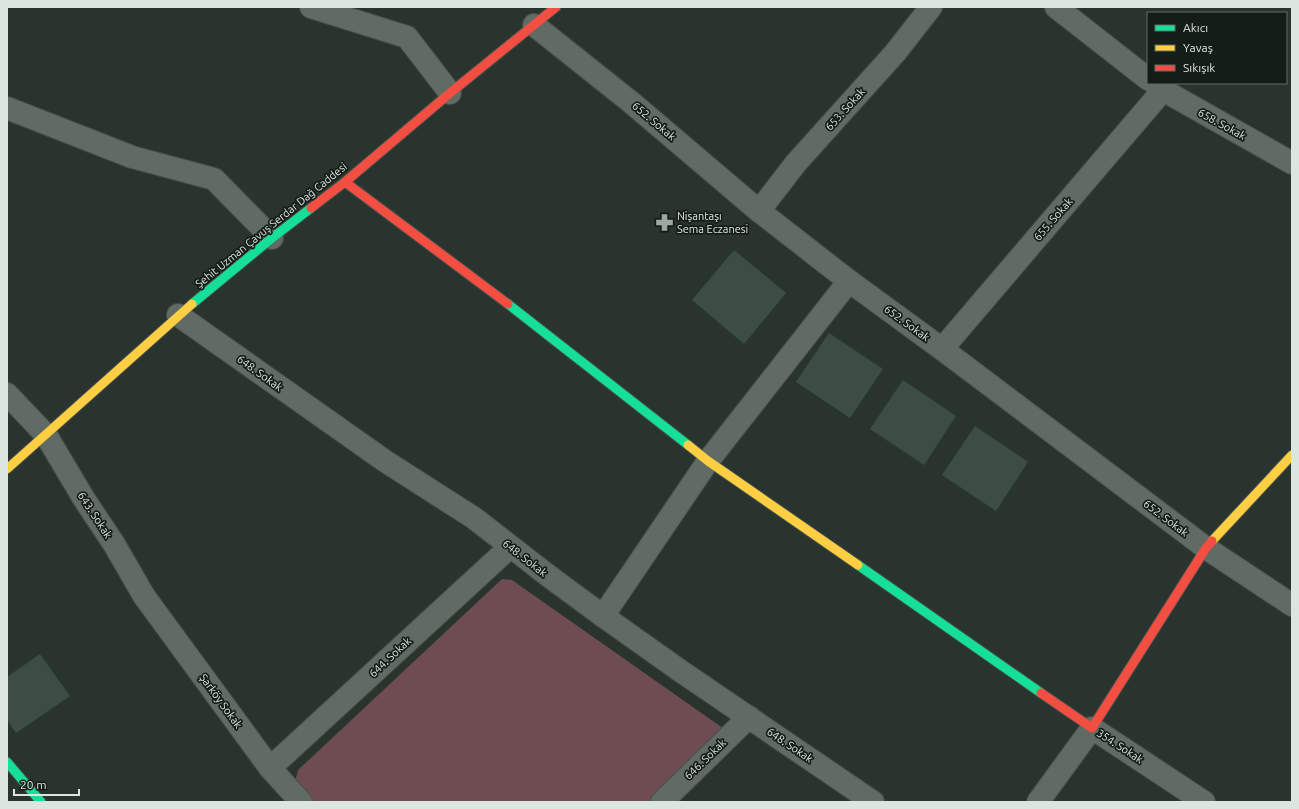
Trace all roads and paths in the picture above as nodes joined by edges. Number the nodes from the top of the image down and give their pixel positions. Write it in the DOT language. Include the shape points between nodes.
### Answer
graph roads {
  1 [pos="311,7"];
  2 [pos="556,7"];
  3 [pos="931,7"];
  4 [pos="1056,7"];
  5 [pos="534,25"];
  6 [pos="1147,78"];
  7 [pos="1155,84"];
  8 [pos="450,93"];
  9 [pos="7,108"];
  10 [pos="1291,161"];
  11 [pos="345,182"];
  12 [pos="759,211"];
  13 [pos="272,238"];
  14 [pos="849,281"];
  15 [pos="178,315"];
  16 [pos="942,349"];
  17 [pos="7,394"];
  18 [pos="46,435"];
  19 [pos="1292,455"];
  20 [pos="708,461"];
  21 [pos="7,469"];
  22 [pos="510,547"];
  23 [pos="1206,548"];
  24 [pos="144,596"];
  25 [pos="1292,605"];
  26 [pos="602,616"];
  27 [pos="749,717"];
  28 [pos="1092,728"];
  29 [pos="8,763"];
  30 [pos="270,768"];
  31 [pos="41,802"];
  32 [pos="301,802"];
  33 [pos="662,802"];
  34 [pos="873,802"];
  35 [pos="1038,802"];
  36 [pos="1204,802"];
  1 -- 8 [label="street" via="407,37"];
  2 -- 5 [label="street, Şehit Uzman Çavuş Serdar Dağ Caddesi"];
  3 -- 12 [label="street, 653. Sokak" via="895,53 796,163"];
  4 -- 6 [label="street, 658. Sokak"];
  5 -- 8 [label="street, Şehit Uzman Çavuş Serdar Dağ Caddesi"];
  5 -- 12 [label="street, 652. Sokak" via="632,103"];
  7 -- 10 [label="street, 658. Sokak"];
  7 -- 16 [label="street, 655. Sokak"];
  8 -- 11 [label="street, Şehit Uzman Çavuş Serdar Dağ Caddesi"];
  9 -- 13 [label="street" via="132,157 214,178"];
  11 -- 13 [label="street, Şehit Uzman Çavuş Serdar Dağ Caddesi"];
  11 -- 20 [label="street" via="535,324"];
  12 -- 14 [label="street, 652. Sokak"];
  13 -- 15 [label="street, Şehit Uzman Çavuş Serdar Dağ Caddesi"];
  14 -- 16 [label="street, 652. Sokak"];
  14 -- 20 [label="street"];
  15 -- 18 [label="street, Şehit Uzman Çavuş Serdar Dağ Caddesi"];
  15 -- 22 [label="street, 648. Sokak" via="385,461 474,518"];
  16 -- 23 [label="street, 652. Sokak"];
  17 -- 18 [label="street, 643. Sokak"];
  18 -- 21 [label="street, Şehit Uzman Çavuş Serdar Dağ Caddesi"];
  18 -- 24 [label="street, 643. Sokak"];
  19 -- 23 [label="street"];
  20 -- 26 [label="street"];
  20 -- 28 [label="street"];
  22 -- 26 [label="street, 648. Sokak"];
  22 -- 30 [label="street, 644. Sokak"];
  23 -- 25 [label="street, 652. Sokak"];
  23 -- 28 [label="street"];
  24 -- 30 [label="street, Şarköy Sokak"];
  26 -- 27 [label="street, 648. Sokak"];
  27 -- 33 [label="street, 646. Sokak"];
  27 -- 34 [label="street, 648. Sokak"];
  28 -- 35 [label="street, 354. Sokak"];
  28 -- 36 [label="street, 354. Sokak"];
  29 -- 31 [label="street"];
  30 -- 32 [label="street, Şarköy Sokak"];
}
